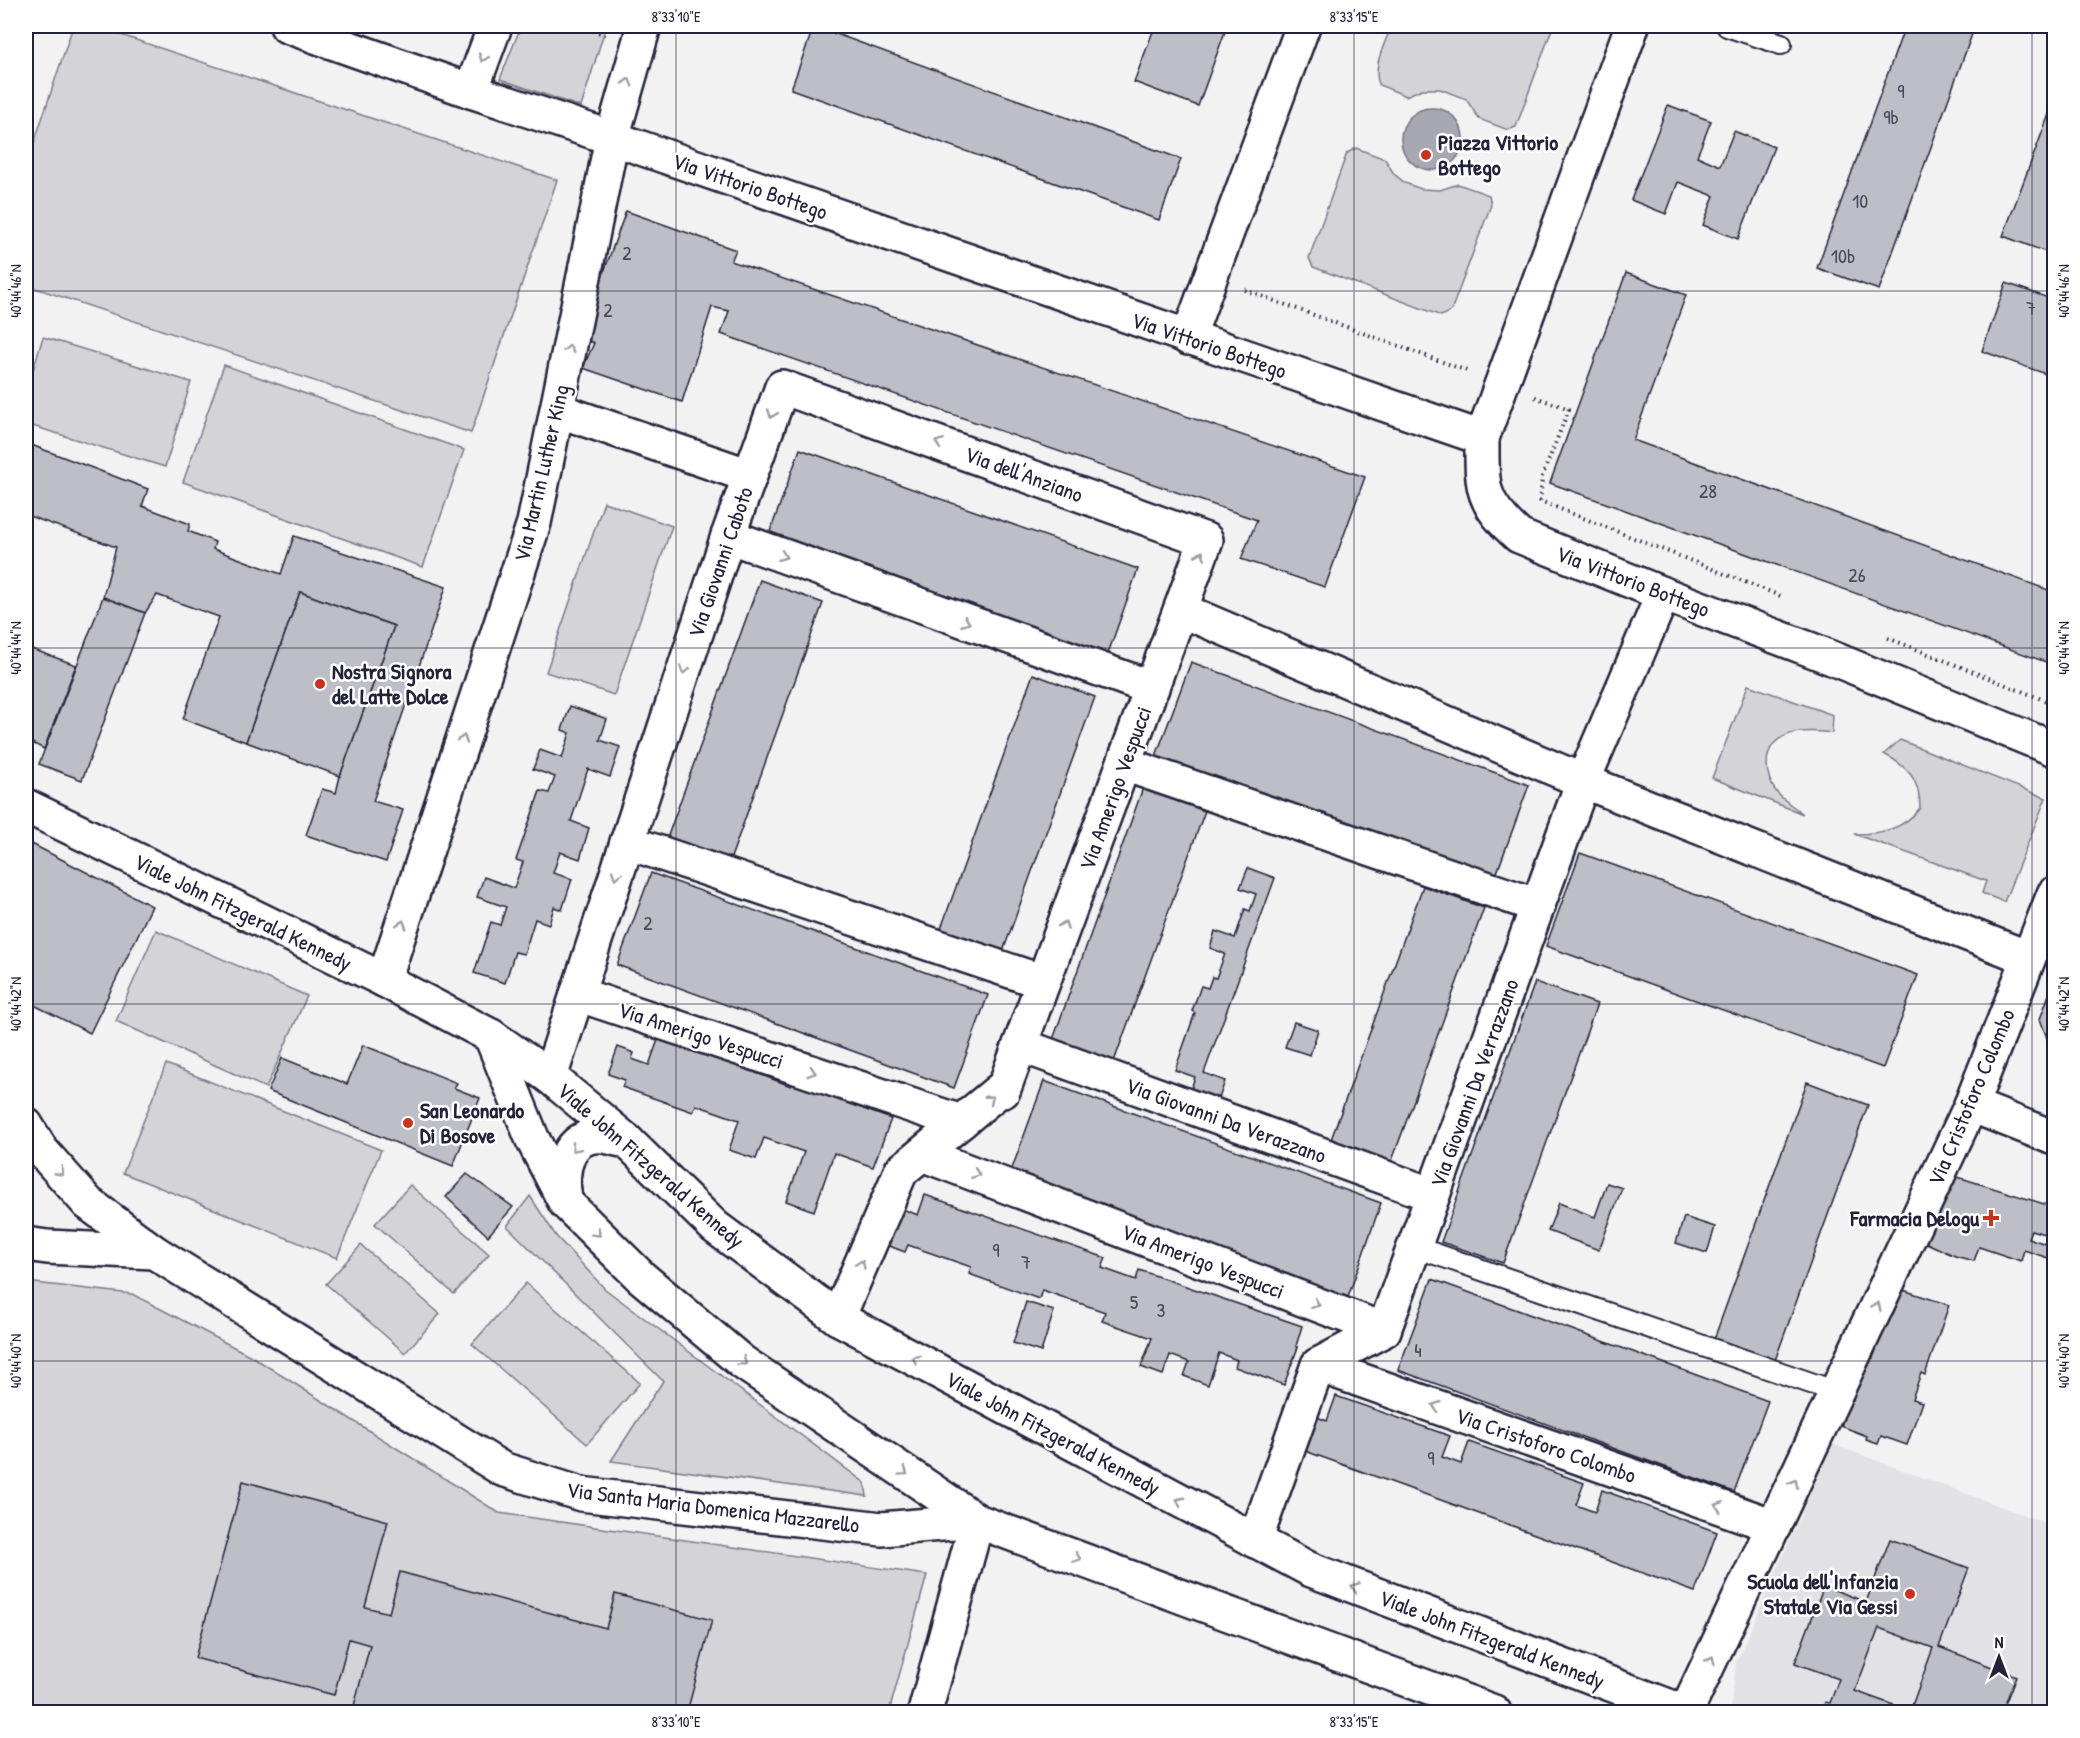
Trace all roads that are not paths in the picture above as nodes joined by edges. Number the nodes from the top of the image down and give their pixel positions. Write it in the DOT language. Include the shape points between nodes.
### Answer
graph roads {
  1 [pos="287,26"];
  2 [pos="495,26"];
  3 [pos="644,26"];
  4 [pos="1303,26"];
  5 [pos="1632,26"];
  6 [pos="1727,26"];
  7 [pos="1780,44"];
  8 [pos="471,91"];
  9 [pos="612,138"];
  10 [pos="1188,338"];
  11 [pos="557,410"];
  12 [pos="1482,438"];
  13 [pos="750,476"];
  14 [pos="728,536"];
  15 [pos="1663,594"];
  16 [pos="1181,610"];
  17 [pos="1152,688"];
  18 [pos="2055,749"];
  19 [pos="1124,764"];
  20 [pos="1583,781"];
  21 [pos="26,806"];
  22 [pos="627,842"];
  23 [pos="2055,894"];
  24 [pos="1538,906"];
  25 [pos="2028,958"];
  26 [pos="384,980"];
  27 [pos="1043,982"];
  28 [pos="577,994"];
  29 [pos="491,1036"];
  30 [pos="1020,1045"];
  31 [pos="550,1077"];
  32 [pos="1971,1105"];
  33 [pos="961,1122"];
  34 [pos="26,1125"];
  35 [pos="532,1138"];
  36 [pos="2055,1138"];
  37 [pos="627,1142"];
  38 [pos="922,1154"];
  39 [pos="1433,1195"];
  40 [pos="565,1202"];
  41 [pos="26,1244"];
  42 [pos="1414,1247"];
  43 [pos="154,1252"];
  44 [pos="838,1318"];
  45 [pos="1384,1330"];
  46 [pos="1318,1365"];
  47 [pos="1837,1392"];
  48 [pos="977,1521"];
  49 [pos="1774,1526"];
  50 [pos="1254,1540"];
  51 [pos="925,1713"];
  52 [pos="1494,1713"];
  53 [pos="1685,1713"];
  1 -- 8 [label="street, Via Vittorio Bottego"];
  2 -- 8 [label="street, one-way"];
  9 -- 3 [label="street, Via Martin Luther King, one-way"];
  4 -- 10 [label="street"];
  5 -- 12 [label="street"];
  6 -- 7 [label="lane"];
  8 -- 9 [label="street, Via Vittorio Bottego"];
  9 -- 10 [label="street, Via Vittorio Bottego"];
  11 -- 9 [label="street, Via Martin Luther King, one-way"];
  10 -- 12 [label="street, Via Vittorio Bottego"];
  11 -- 13 [label="street, Via Giovanni Caboto"];
  26 -- 11 [label="street, Via Martin Luther King, one-way" via="534,523"];
  12 -- 15 [label="street, Via Vittorio Bottego" via="1481,473 1487,499 1502,521 1519,536"];
  13 -- 14 [label="street, Via Giovanni Caboto"];
  16 -- 13 [label="street, Via dell'Anziano, one-way" via="1206,540 782,387"];
  14 -- 17 [label="street, Via Amerigo Vespucci, one-way"];
  14 -- 22 [label="street, Via Giovanni Caboto, one-way"];
  15 -- 18 [label="street, Via Vittorio Bottego"];
  15 -- 20 [label="street, Via Giovanni Da Verrazzano"];
  16 -- 17 [label="street, Via dell'Anziano"];
  16 -- 20 [label="street"];
  17 -- 19 [label="street, Via Amerigo Vespucci"];
  19 -- 24 [label="street"];
  27 -- 19 [label="street, Via Amerigo Vespucci, one-way"];
  20 -- 24 [label="street, Via Giovanni Da Verrazzano"];
  20 -- 25 [label="street"];
  21 -- 26 [label="street, Viale John Fitzgerald Kennedy"];
  22 -- 27 [label="street"];
  22 -- 28 [label="street, Via Giovanni Caboto, one-way"];
  23 -- 25 [label="street, Via Cristoforo Colombo"];
  24 -- 39 [label="street, Via Giovanni Da Verrazzano"];
  25 -- 32 [label="street, Via Cristoforo Colombo"];
  26 -- 29 [label="street, Viale John Fitzgerald Kennedy"];
  27 -- 30 [label="street, Via Amerigo Vespucci"];
  28 -- 31 [label="street, Via Giovanni Caboto"];
  28 -- 33 [label="street, Via Amerigo Vespucci, one-way"];
  29 -- 31 [label="street, Viale John Fitzgerald Kennedy"];
  29 -- 35 [label="street"];
  33 -- 30 [label="street, Via Amerigo Vespucci, one-way" via="1003,1091"];
  30 -- 39 [label="street, Via Giovanni Da Verazzano"];
  31 -- 35 [label="street, Via Giovanni Caboto"];
  31 -- 37 [label="street, Viale John Fitzgerald Kennedy"];
  32 -- 36 [label="street"];
  47 -- 32 [label="street, Via Cristoforo Colombo, one-way"];
  33 -- 38 [label="street, Via Amerigo Vespucci"];
  34 -- 43 [label="street, Via Santa Maria Domenica Mazzarello, one-way" via="41,1150 88,1203"];
  35 -- 40 [label="street"];
  37 -- 40 [label="street, one-way" via="602,1136 584,1139 571,1150 564,1166"];
  37 -- 44 [label="street, Viale John Fitzgerald Kennedy" via="715,1227"];
  44 -- 38 [label="street, Via Amerigo Vespucci, one-way" via="901,1171"];
  38 -- 45 [label="street, Via Amerigo Vespucci, one-way"];
  39 -- 42 [label="street, Via Giovanni Da Verrazzano"];
  40 -- 48 [label="street, one-way" via="641,1277 742,1362"];
  41 -- 43 [label="street"];
  42 -- 45 [label="street, Via Giovanni Da Verrazzano"];
  42 -- 47 [label="lane"];
  43 -- 48 [label="street, Via Santa Maria Domenica Mazzarello" via="502,1469 569,1491 882,1529"];
  50 -- 44 [label="street, Viale John Fitzgerald Kennedy, one-way"];
  45 -- 46 [label="street"];
  49 -- 46 [label="street, Via Cristoforo Colombo, one-way"];
  46 -- 50 [label="street"];
  49 -- 47 [label="street, Via Cristoforo Colombo, one-way"];
  48 -- 51 [label="street"];
  48 -- 52 [label="street, one-way"];
  53 -- 49 [label="street, Via Cristoforo Colombo, one-way"];
  53 -- 50 [label="street, Viale John Fitzgerald Kennedy, one-way" via="1309,1569"];
}
